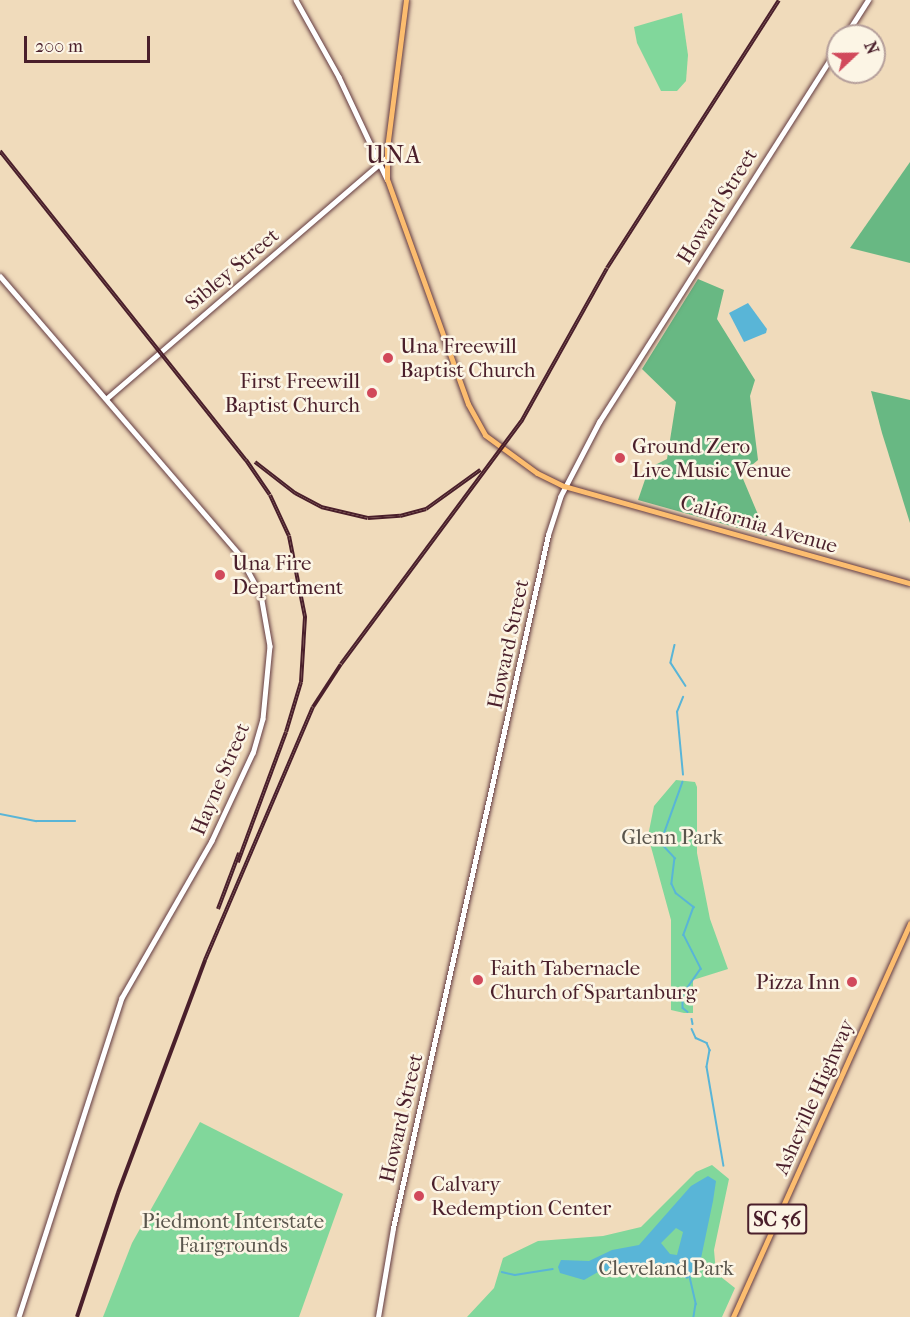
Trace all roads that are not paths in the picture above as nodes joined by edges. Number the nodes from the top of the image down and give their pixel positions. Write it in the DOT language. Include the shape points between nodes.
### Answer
graph roads {
  1 [pos="296,0"];
  2 [pos="406,0"];
  3 [pos="868,0"];
  4 [pos="853,24"];
  5 [pos="826,66"];
  6 [pos="386,158"];
  7 [pos="379,164"];
  8 [pos="387,179"];
  9 [pos="0,276"];
  10 [pos="106,399"];
  11 [pos="564,486"];
  12 [pos="910,583"];
  13 [pos="910,923"];
  14 [pos="19,1316"];
  15 [pos="378,1317"];
  16 [pos="733,1317"];
  1 -- 7 [label="street" via="339,77"];
  2 -- 6 [label="main road, California Avenue"];
  3 -- 4 [label="street"];
  5 -- 11 [label="street, Howard Street" via="599,422"];
  6 -- 7 [label="street, Sibley Street"];
  6 -- 8 [label="main road, California Avenue"];
  7 -- 8 [label="street"];
  7 -- 10 [label="street, Sibley Street"];
  8 -- 11 [label="main road, California Avenue" via="476,422 509,454"];
  9 -- 10 [label="street, Hayne Street"];
  10 -- 14 [label="street, Hayne Street" via="248,567 267,616 267,682 257,742 234,796 116,1013"];
  11 -- 12 [label="main road, California Avenue"];
  11 -- 15 [label="street, Howard Street" via="548,535 393,1228"];
  13 -- 16 [label="main road, Asheville Highway / SC 56"];
}
